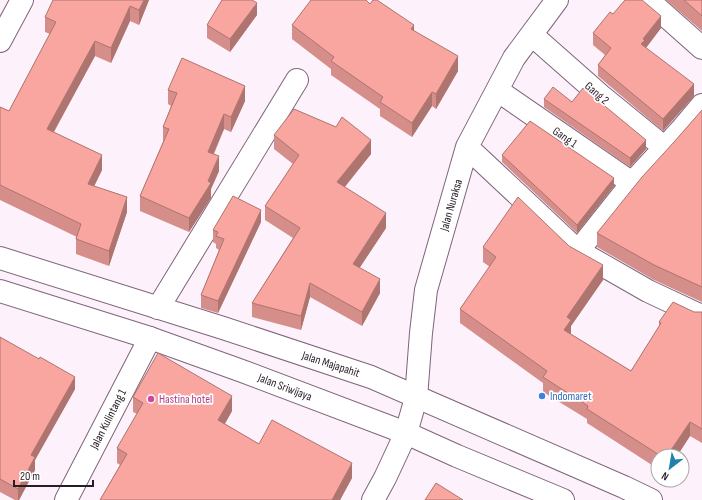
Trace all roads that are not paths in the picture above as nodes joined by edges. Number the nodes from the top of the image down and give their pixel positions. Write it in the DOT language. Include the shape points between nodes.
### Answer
graph roads {
  1 [pos="22,0"];
  2 [pos="557,0"];
  3 [pos="648,0"];
  4 [pos="532,35"];
  5 [pos="0,41"];
  6 [pos="702,48"];
  7 [pos="297,80"];
  8 [pos="497,90"];
  9 [pos="702,105"];
  10 [pos="467,147"];
  11 [pos="664,148"];
  12 [pos="632,183"];
  13 [pos="578,251"];
  14 [pos="0,258"];
  15 [pos="0,291"];
  16 [pos="158,308"];
  17 [pos="702,315"];
  18 [pos="150,338"];
  19 [pos="416,398"];
  20 [pos="406,433"];
  21 [pos="66,500"];
  22 [pos="374,500"];
  23 [pos="563,500"];
  24 [pos="651,500"];
  1 -- 5 [label="street"];
  2 -- 4 [label="street, Jalan Nuraksa"];
  3 -- 6 [label="street"];
  4 -- 8 [label="street, Jalan Nuraksa" via="514,58"];
  4 -- 11 [label="street, Gang 2" via="600,96"];
  7 -- 16 [label="street"];
  8 -- 10 [label="street, Jalan Nuraksa"];
  8 -- 12 [label="street, Gang 1"];
  9 -- 11 [label="street"];
  10 -- 13 [label="street"];
  10 -- 19 [label="street, Jalan Nuraksa" via="426,290"];
  11 -- 12 [label="street"];
  12 -- 13 [label="street"];
  13 -- 17 [label="street" via="648,291"];
  14 -- 16 [label="street, Jalan Majapahit"];
  15 -- 18 [label="street, Jalan Sriwijaya"];
  16 -- 19 [label="street, Jalan Majapahit" via="371,377"];
  18 -- 20 [label="street, Jalan Sriwijaya" via="242,370"];
  18 -- 21 [label="street, Jalan Kulintang 1"];
  19 -- 20 [label="street, Jalan Nuraksa"];
  19 -- 24 [label="street, Jalan Majapahit"];
  20 -- 22 [label="street, Jalan Nuraksa"];
  20 -- 23 [label="street, Jalan Sriwijaya"];
}
